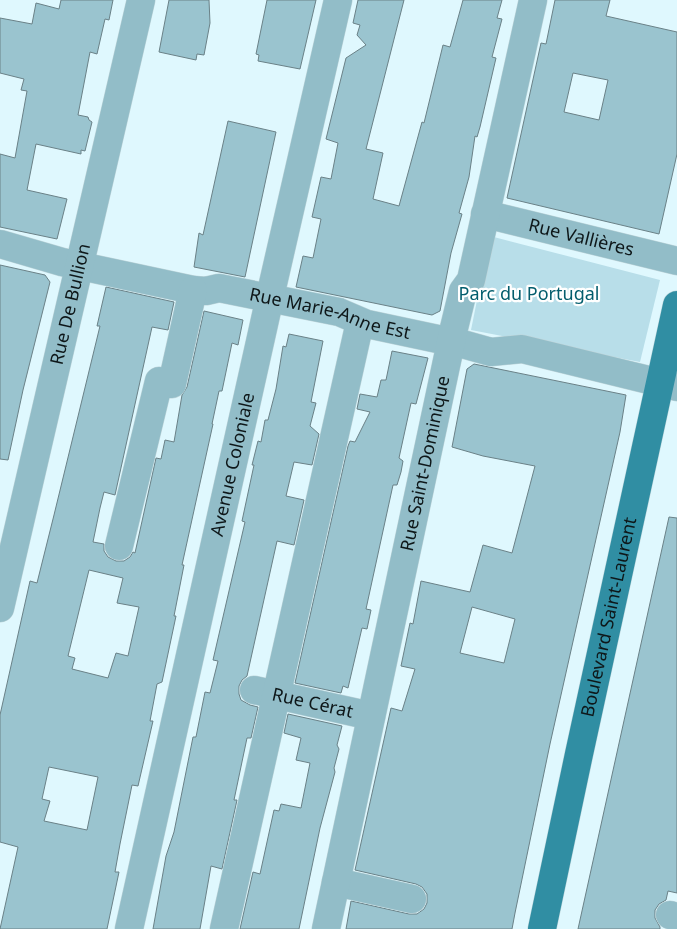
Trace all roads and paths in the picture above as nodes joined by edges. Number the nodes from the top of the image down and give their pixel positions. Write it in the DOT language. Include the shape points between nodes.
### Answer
graph roads {
  1 [pos="141,0"];
  2 [pos="338,0"];
  3 [pos="533,0"];
  4 [pos="485,214"];
  5 [pos="0,244"];
  6 [pos="677,261"];
  7 [pos="79,265"];
  8 [pos="193,290"];
  9 [pos="270,299"];
  10 [pos="677,305"];
  11 [pos="360,322"];
  12 [pos="451,341"];
  13 [pos="669,385"];
  14 [pos="119,546"];
  15 [pos="0,608"];
  16 [pos="265,692"];
  17 [pos="371,716"];
  18 [pos="336,882"];
  19 [pos="412,899"];
  20 [pos="129,929"];
  21 [pos="224,929"];
  22 [pos="326,929"];
  23 [pos="542,929"];
  1 -- 7 [label="street, Rue De Bullion"];
  2 -- 9 [label="street, Avenue Coloniale"];
  3 -- 4 [label="street, Rue Saint-Dominique"];
  4 -- 6 [label="street, Rue Vallières"];
  4 -- 12 [label="street, Rue Saint-Dominique" via="471,280 463,291"];
  5 -- 7 [label="street, Rue Marie-Anne Est"];
  7 -- 8 [label="street, Rue Marie-Anne Est"];
  7 -- 15 [label="street, Rue De Bullion"];
  8 -- 9 [label="street, Rue Marie-Anne Est" via="219,288"];
  8 -- 14 [label="street" via="172,384 159,381"];
  9 -- 11 [label="street, Rue Marie-Anne Est" via="339,312"];
  9 -- 20 [label="street, Avenue Coloniale"];
  10 -- 13 [label="main road, Boulevard Saint-Laurent"];
  11 -- 12 [label="street, Rue Marie-Anne Est"];
  11 -- 16 [label="street"];
  12 -- 13 [label="street, Rue Marie-Anne Est" via="491,352 522,350"];
  12 -- 17 [label="street, Rue Saint-Dominique"];
  13 -- 23 [label="main road, Boulevard Saint-Laurent" via="578,754"];
  16 -- 17 [label="street, Rue Cérat"];
  16 -- 21 [label="street"];
  17 -- 18 [label="street, Rue Saint-Dominique"];
  18 -- 19 [label="street"];
  18 -- 22 [label="street, Rue Saint-Dominique"];
}
